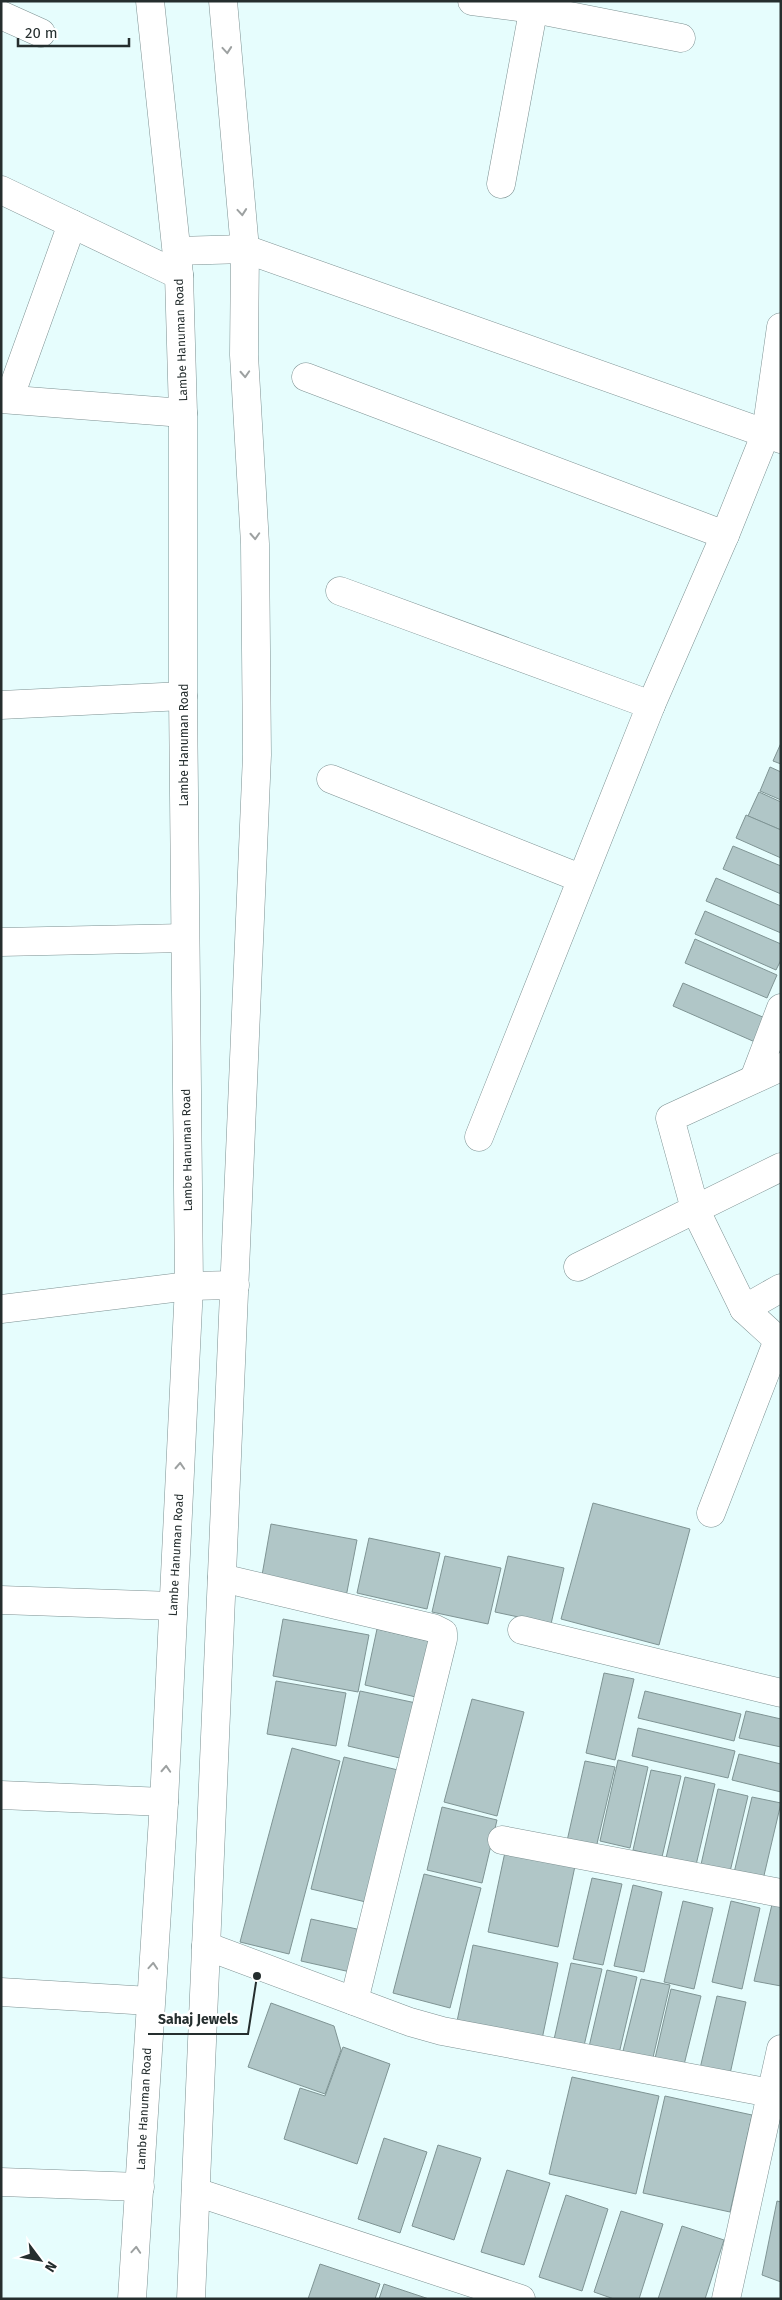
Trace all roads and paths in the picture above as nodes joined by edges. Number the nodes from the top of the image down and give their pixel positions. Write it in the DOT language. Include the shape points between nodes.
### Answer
graph roads {
  1 [pos="150,1"];
  2 [pos="223,1"];
  3 [pos="472,1"];
  4 [pos="535,5"];
  5 [pos="1,15"];
  6 [pos="41,34"];
  7 [pos="681,38"];
  8 [pos="501,184"];
  9 [pos="1,190"];
  10 [pos="72,224"];
  11 [pos="245,249"];
  12 [pos="178,263"];
  13 [pos="781,327"];
  14 [pos="306,377"];
  15 [pos="5,399"];
  16 [pos="184,413"];
  17 [pos="773,436"];
  18 [pos="725,535"];
  19 [pos="340,591"];
  20 [pos="183,696"];
  21 [pos="1,705"];
  22 [pos="651,705"];
  23 [pos="331,779"];
  24 [pos="580,878"];
  25 [pos="185,938"];
  26 [pos="1,942"];
  27 [pos="781,1008"];
  28 [pos="781,1067"];
  29 [pos="754,1079"];
  30 [pos="478,1137"];
  31 [pos="781,1167"];
  32 [pos="695,1209"];
  33 [pos="578,1267"];
  34 [pos="235,1285"];
  35 [pos="189,1286"];
  36 [pos="781,1288"];
  37 [pos="1,1309"];
  38 [pos="744,1309"];
  39 [pos="711,1513"];
  40 [pos="222,1578"];
  41 [pos="1,1600"];
  42 [pos="173,1606"];
  43 [pos="522,1630"];
  44 [pos="781,1693"];
  45 [pos="1,1795"];
  46 [pos="164,1802"];
  47 [pos="502,1840"];
  48 [pos="781,1893"];
  49 [pos="206,1946"];
  50 [pos="1,1992"];
  51 [pos="150,2000"];
  52 [pos="354,2001"];
  53 [pos="781,2049"];
  54 [pos="771,2093"];
  55 [pos="1,2182"];
  56 [pos="140,2188"];
  57 [pos="196,2192"];
  58 [pos="132,2299"];
  59 [pos="191,2299"];
  60 [pos="521,2299"];
  61 [pos="726,2299"];
  1 -- 12 [label="street, Lambe Hanuman Road"];
  2 -- 11 [label="street, one-way"];
  3 -- 4 [label="street"];
  4 -- 7 [label="street"];
  4 -- 8 [label="street"];
  5 -- 6 [label="street"];
  9 -- 10 [label="street"];
  10 -- 12 [label="street"];
  10 -- 15 [label="street"];
  11 -- 12 [label="street"];
  11 -- 17 [label="street"];
  11 -- 34 [label="street, one-way" via="244,355 255,544 257,755"];
  12 -- 16 [label="street, Lambe Hanuman Road"];
  13 -- 17 [label="street"];
  14 -- 18 [label="street"];
  15 -- 16 [label="street"];
  16 -- 20 [label="street, Lambe Hanuman Road"];
  17 -- 18 [label="street"];
  18 -- 22 [label="street"];
  19 -- 22 [label="street"];
  20 -- 21 [label="street"];
  20 -- 25 [label="street, Lambe Hanuman Road"];
  22 -- 24 [label="street"];
  23 -- 24 [label="street"];
  24 -- 30 [label="street"];
  25 -- 26 [label="street"];
  25 -- 35 [label="street, Lambe Hanuman Road"];
  27 -- 29 [label="street"];
  28 -- 29 [label="street"];
  29 -- 32 [label="street" via="670,1118"];
  31 -- 32 [label="street"];
  32 -- 33 [label="street"];
  32 -- 38 [label="street"];
  34 -- 35 [label="street"];
  34 -- 40 [label="street"];
  35 -- 37 [label="street"];
  42 -- 35 [label="street, Lambe Hanuman Road, one-way"];
  36 -- 38 [label="street"];
  38 -- 39 [label="street" via="778,1340"];
  40 -- 49 [label="street"];
  40 -- 52 [label="street" via="433,1628 443,1634"];
  41 -- 42 [label="street"];
  46 -- 42 [label="street, Lambe Hanuman Road, one-way"];
  43 -- 44 [label="street"];
  45 -- 46 [label="street"];
  51 -- 46 [label="street, Lambe Hanuman Road, one-way"];
  47 -- 48 [label="street"];
  49 -- 52 [label="street"];
  49 -- 57 [label="street"];
  50 -- 51 [label="street"];
  51 -- 56 [label="street, Lambe Hanuman Road"];
  52 -- 54 [label="street" via="442,2032"];
  53 -- 54 [label="street"];
  54 -- 61 [label="street"];
  55 -- 56 [label="street"];
  58 -- 56 [label="street, Lambe Hanuman Road, one-way"];
  57 -- 59 [label="street"];
  57 -- 60 [label="street"];
}
